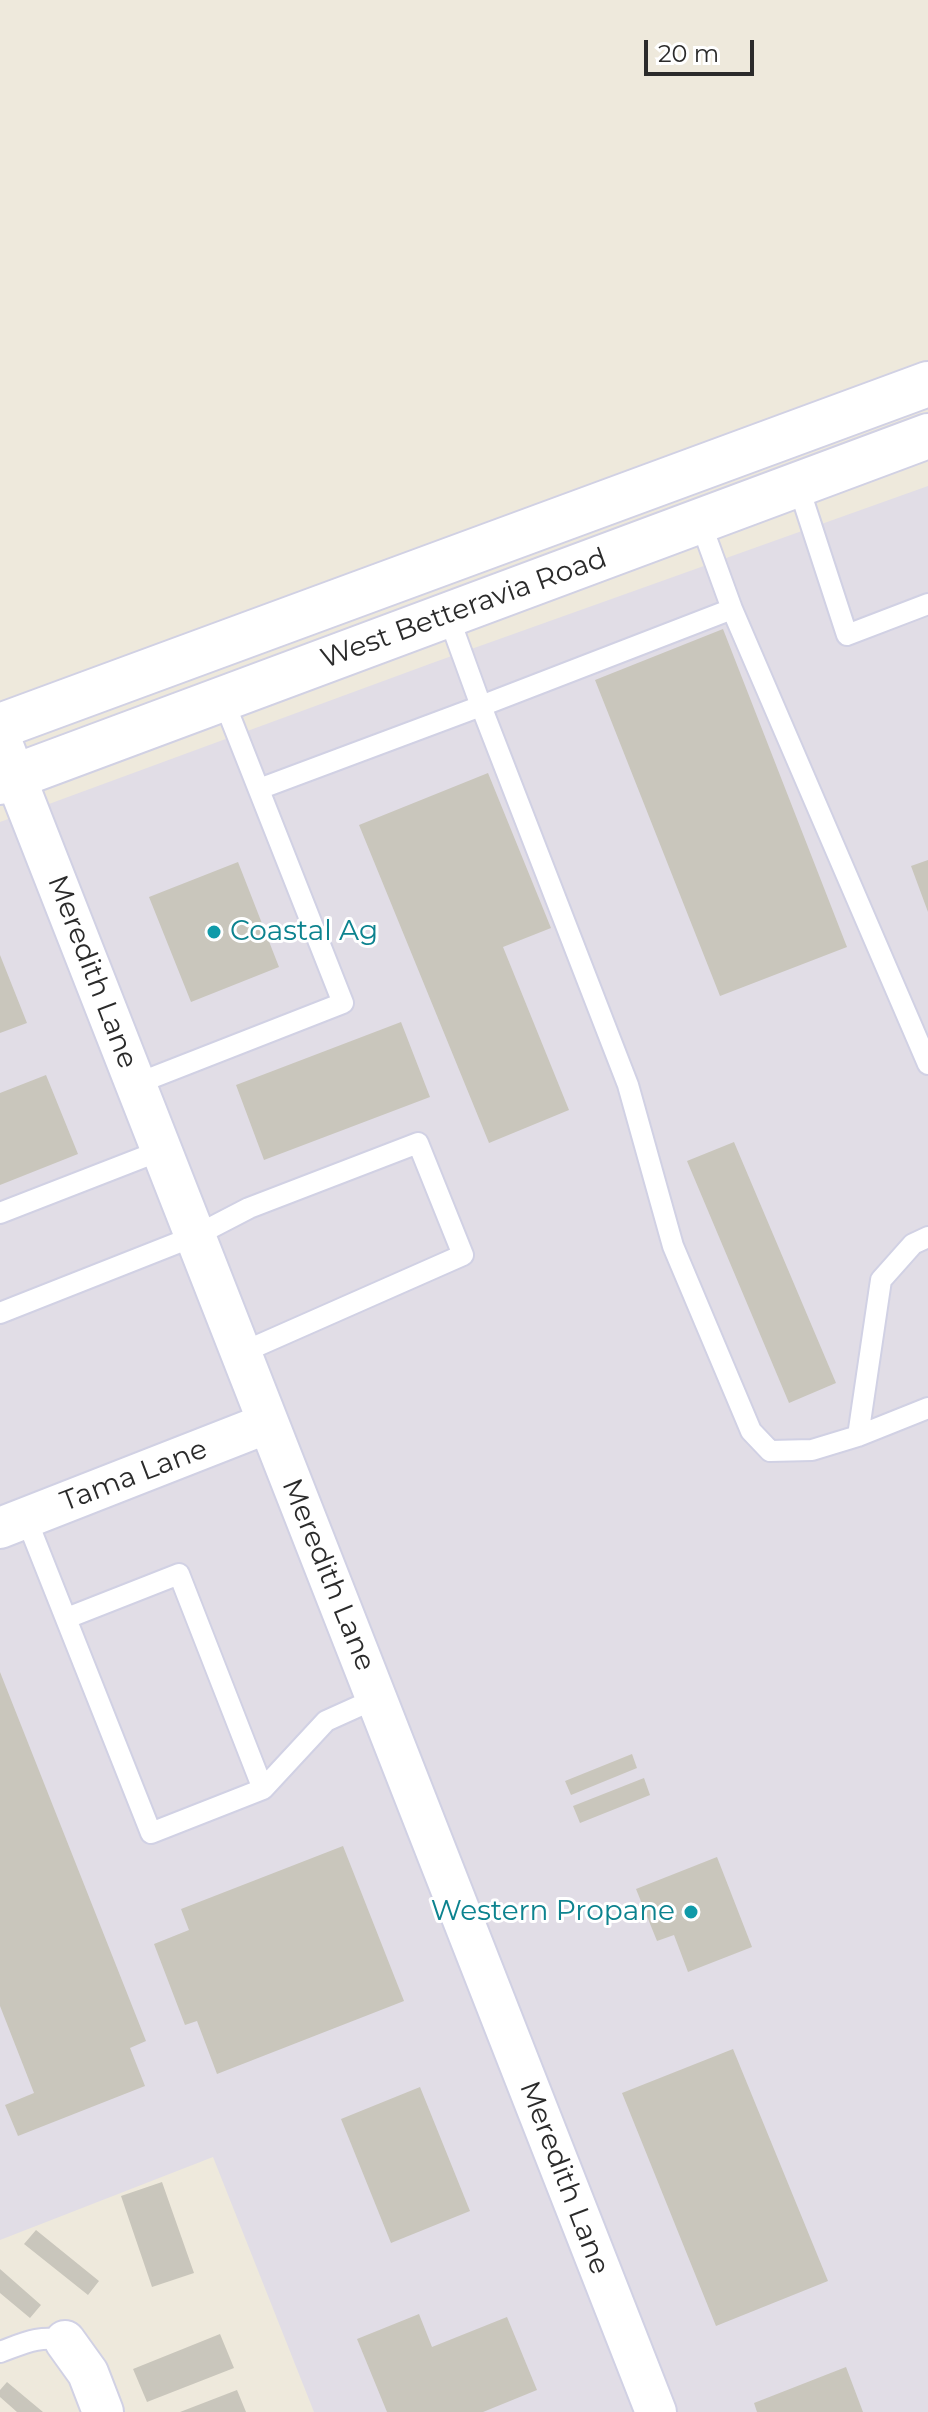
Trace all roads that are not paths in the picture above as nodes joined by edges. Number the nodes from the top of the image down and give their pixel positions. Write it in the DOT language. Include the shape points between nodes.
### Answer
graph roads {
  1 [pos="928,384"];
  2 [pos="928,436"];
  3 [pos="798,485"];
  4 [pos="700,521"];
  5 [pos="928,604"];
  6 [pos="732,609"];
  7 [pos="448,615"];
  8 [pos="223,699"];
  9 [pos="481,706"];
  10 [pos="0,726"];
  11 [pos="5,765"];
  12 [pos="259,789"];
  13 [pos="928,1064"];
  14 [pos="136,1084"];
  15 [pos="162,1150"];
  16 [pos="0,1213"];
  17 [pos="195,1236"];
  18 [pos="928,1237"];
  19 [pos="0,1313"];
  20 [pos="241,1353"];
  21 [pos="928,1408"];
  22 [pos="268,1423"];
  23 [pos="858,1436"];
  24 [pos="13,1523"];
  25 [pos="67,1618"];
  26 [pos="377,1698"];
  27 [pos="263,1789"];
  28 [pos="65,2341"];
  29 [pos="0,2352"];
  30 [pos="103,2412"];
  31 [pos="656,2412"];
  1 -- 10 [label="main road, West Betteravia Road"];
  2 -- 3 [label="main road, West Betteravia Road"];
  3 -- 4 [label="main road, West Betteravia Road"];
  3 -- 5 [label="lane" via="847,635"];
  4 -- 6 [label="lane"];
  4 -- 7 [label="main road, West Betteravia Road"];
  6 -- 9 [label="lane"];
  6 -- 13 [label="lane"];
  7 -- 8 [label="main road, West Betteravia Road"];
  7 -- 9 [label="lane"];
  8 -- 11 [label="main road, West Betteravia Road"];
  8 -- 12 [label="lane"];
  9 -- 12 [label="lane"];
  9 -- 23 [label="lane" via="628,1085 673,1246 751,1431 770,1451 812,1450"];
  11 -- 14 [label="street, Meredith Lane"];
  12 -- 14 [label="lane" via="343,1003"];
  14 -- 15 [label="street, Meredith Lane"];
  15 -- 16 [label="lane"];
  15 -- 17 [label="street, Meredith Lane"];
  17 -- 19 [label="lane"];
  17 -- 20 [label="street, Meredith Lane"];
  17 -- 20 [label="lane" via="249,1208 418,1143 463,1255"];
  18 -- 23 [label="lane" via="913,1244 881,1280"];
  20 -- 22 [label="street, Meredith Lane"];
  21 -- 23 [label="lane"];
  22 -- 24 [label="street, Tama Lane"];
  22 -- 26 [label="street, Meredith Lane"];
  24 -- 25 [label="lane"];
  25 -- 27 [label="lane" via="151,1833"];
  25 -- 27 [label="lane" via="179,1574"];
  26 -- 27 [label="lane" via="326,1721"];
  26 -- 31 [label="street, Meredith Lane"];
  28 -- 29 [label="lane" via="36,2339"];
  28 -- 30 [label="street" via="88,2373"];
}
